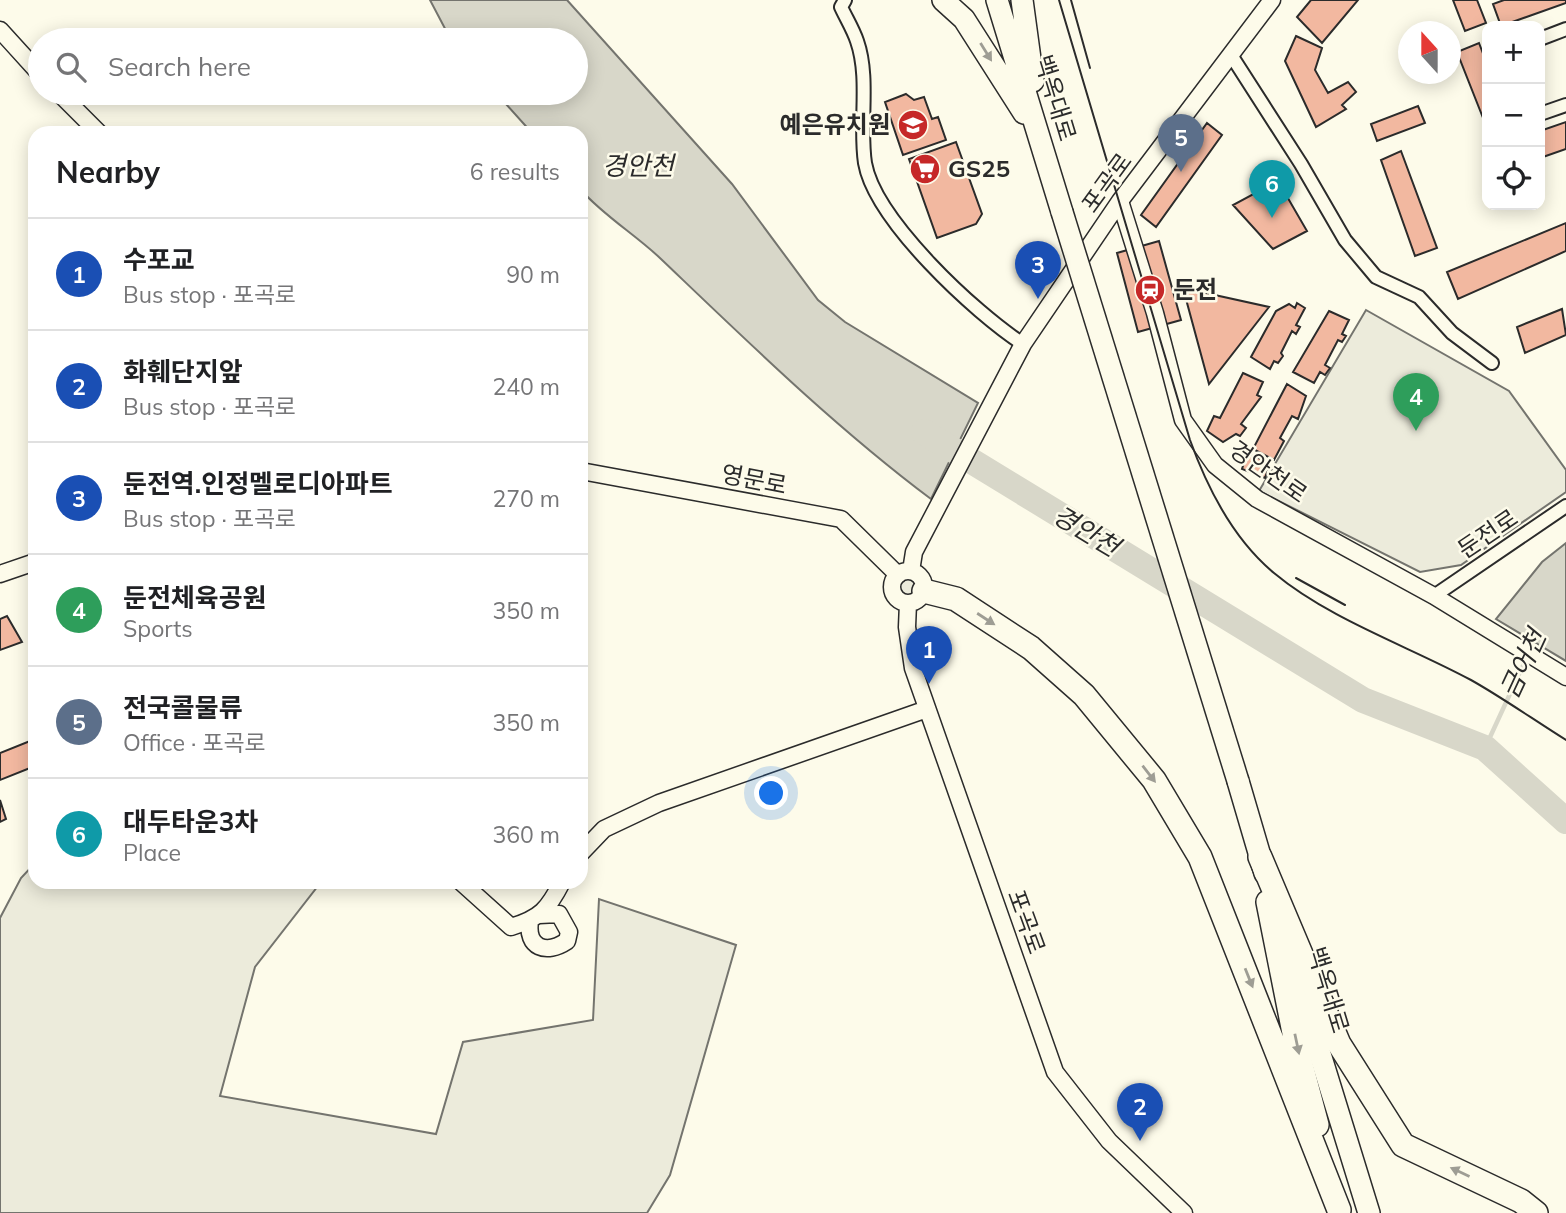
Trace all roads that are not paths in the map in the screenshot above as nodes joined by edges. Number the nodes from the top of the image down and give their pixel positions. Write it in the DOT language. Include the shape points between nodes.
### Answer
graph roads {
  1 [pos="943,0"];
  2 [pos="997,0"];
  3 [pos="1022,0"];
  4 [pos="1272,0"];
  5 [pos="841,2"];
  6 [pos="1566,29"];
  7 [pos="0,30"];
  8 [pos="1545,37"];
  9 [pos="1231,55"];
  10 [pos="28,61"];
  11 [pos="71,105"];
  12 [pos="1566,105"];
  13 [pos="1545,112"];
  14 [pos="92,126"];
  15 [pos="1042,142"];
  16 [pos="1120,201"];
  17 [pos="1023,344"];
  18 [pos="1492,363"];
  19 [pos="588,472"];
  20 [pos="1566,506"];
  21 [pos="28,564"];
  22 [pos="904,573"];
  23 [pos="0,574"];
  24 [pos="1434,596"];
  25 [pos="916,597"];
  26 [pos="1564,676"];
  27 [pos="927,709"];
  28 [pos="588,846"];
  29 [pos="1260,857"];
  30 [pos="469,889"];
  31 [pos="558,889"];
  32 [pos="1339,1212"];
  33 [pos="1184,1213"];
  34 [pos="1369,1213"];
  35 [pos="1536,1213"];
  1 -- 15 [label="main road, one-way" via="964,19"];
  2 -- 15 [label="main road, 백옥대로"];
  3 -- 15 [label="main road"];
  4 -- 9 [label="street, 포곡로"];
  5 -- 17 [label="street" via="861,58 863,147 877,195 931,263 992,324"];
  6 -- 8 [label="street"];
  7 -- 10 [label="street"];
  9 -- 16 [label="street, 포곡로"];
  9 -- 18 [label="street" via="1345,240 1376,277 1419,297 1452,333"];
  11 -- 14 [label="street"];
  12 -- 13 [label="street"];
  15 -- 29 [label="main road, 백옥대로, bridge"];
  16 -- 17 [label="street, 포곡로"];
  16 -- 24 [label="street, 경안천로" via="1182,420 1198,446 1257,499"];
  17 -- 22 [label="street, 포곡로"];
  19 -- 22 [label="street, 영문로" via="841,519"];
  20 -- 24 [label="street, 둔전로"];
  21 -- 23 [label="street"];
  22 -- 25 [label="street" via="921,576"];
  22 -- 25 [label="street" via="893,582 893,593 900,601"];
  24 -- 26 [label="street, 경안천로"];
  25 -- 27 [label="street, 포곡로" via="907,627 913,668"];
  25 -- 32 [label="highway, one-way" via="956,599 1031,648 1084,695 1154,780 1200,857"];
  27 -- 28 [label="street" via="659,803 604,830"];
  27 -- 33 [label="street, 포곡로" via="1055,1072 1109,1141"];
  29 -- 32 [label="highway, one-way" via="1298,1053"];
  29 -- 34 [label="main road, 백옥대로"];
  35 -- 29 [label="highway, one-way" via="1521,1201 1403,1145 1339,1044"];
  30 -- 31 [label="street" via="511,927 548,908"];
}
